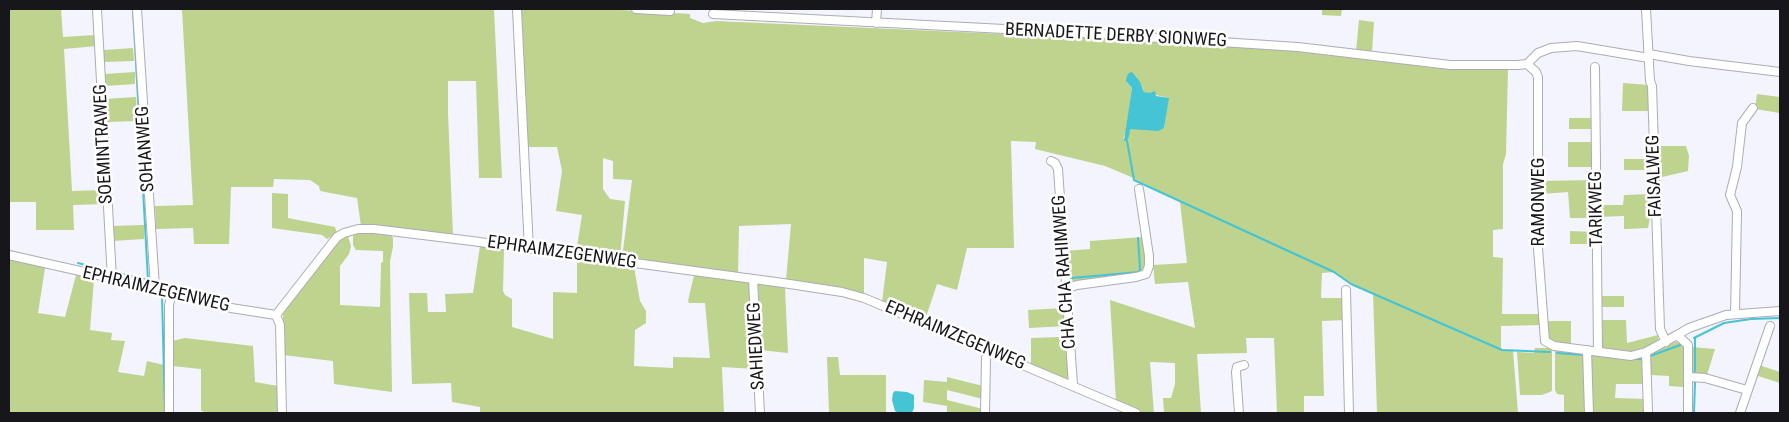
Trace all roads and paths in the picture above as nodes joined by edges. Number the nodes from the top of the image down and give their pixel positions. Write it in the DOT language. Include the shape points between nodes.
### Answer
graph roads {
  1 [pos="97,9"];
  2 [pos="137,9"];
  3 [pos="636,9"];
  4 [pos="877,9"];
  5 [pos="1646,9"];
  6 [pos="516,10"];
  7 [pos="670,11"];
  8 [pos="713,14"];
  9 [pos="876,22"];
  10 [pos="1649,56"];
  11 [pos="1527,64"];
  12 [pos="1595,66"];
  13 [pos="1780,72"];
  14 [pos="1752,108"];
  15 [pos="1051,162"];
  16 [pos="1139,189"];
  17 [pos="529,249"];
  18 [pos="9,255"];
  19 [pos="112,279"];
  20 [pos="753,279"];
  21 [pos="155,288"];
  22 [pos="1066,289"];
  23 [pos="1346,290"];
  24 [pos="172,293"];
  25 [pos="1780,311"];
  26 [pos="1735,314"];
  27 [pos="276,316"];
  28 [pos="1770,326"];
  29 [pos="1677,335"];
  30 [pos="1666,342"];
  31 [pos="1587,350"];
  32 [pos="989,351"];
  33 [pos="1598,351"];
  34 [pos="1646,352"];
  35 [pos="1244,365"];
  36 [pos="1689,377"];
  37 [pos="1073,385"];
  38 [pos="1748,390"];
  39 [pos="1648,412"];
  40 [pos="169,413"];
  41 [pos="282,413"];
  42 [pos="760,413"];
  43 [pos="985,413"];
  44 [pos="1136,413"];
  45 [pos="1239,413"];
  46 [pos="1349,413"];
  47 [pos="1589,413"];
  48 [pos="1688,413"];
  49 [pos="1740,413"];
  1 -- 19 [label="street, SOEMINTRAWEG"];
  2 -- 21 [label="street, SOHANWEG"];
  3 -- 7 [label="street"];
  4 -- 9 [label="street"];
  5 -- 10 [label="street, FAISALWEG"];
  6 -- 17 [label="street"];
  8 -- 9 [label="street, BERNADETTE DERBY SIONWEG"];
  9 -- 11 [label="street, BERNADETTE DERBY SIONWEG" via="1298,47 1450,65"];
  10 -- 11 [label="street" via="1577,46 1544,50"];
  10 -- 13 [label="street"];
  10 -- 30 [label="street, FAISALWEG" via="1660,329"];
  11 -- 31 [label="street, RAMONWEG" via="1538,77 1538,248 1543,337 1547,344"];
  12 -- 33 [label="street, TARIKWEG"];
  14 -- 26 [label="street" via="1742,123 1730,195 1737,211"];
  15 -- 22 [label="street, CHA CHA RAHIMWEG" via="1058,169"];
  16 -- 22 [label="street" via="1149,256 1146,274"];
  17 -- 20 [label="street, EPHRAIMZEGENWEG"];
  17 -- 27 [label="street, EPHRAIMZEGENWEG" via="374,229 351,230 337,237"];
  18 -- 19 [label="street, EPHRAIMZEGENWEG"];
  19 -- 21 [label="street, EPHRAIMZEGENWEG"];
  20 -- 32 [label="street, EPHRAIMZEGENWEG" via="864,298"];
  20 -- 42 [label="street, SAHIEDWEG"];
  21 -- 24 [label="street, EPHRAIMZEGENWEG"];
  22 -- 37 [label="street, CHA CHA RAHIMWEG"];
  23 -- 46 [label="street"];
  24 -- 27 [label="street, EPHRAIMZEGENWEG"];
  24 -- 40 [label="street" via="169,306"];
  25 -- 26 [label="street"];
  26 -- 29 [label="street"];
  27 -- 41 [label="street" via="280,325"];
  28 -- 38 [label="street"];
  29 -- 30 [label="street"];
  29 -- 36 [label="street" via="1688,345"];
  30 -- 34 [label="street"];
  31 -- 33 [label="street"];
  31 -- 47 [label="street"];
  32 -- 37 [label="street, EPHRAIMZEGENWEG"];
  32 -- 43 [label="street" via="986,358"];
  33 -- 34 [label="street" via="1631,356"];
  34 -- 39 [label="street"];
  35 -- 45 [label="street" via="1237,367 1236,372"];
  36 -- 38 [label="street"];
  36 -- 48 [label="street"];
  37 -- 44 [label="street, EPHRAIMZEGENWEG"];
  38 -- 49 [label="street"];
}
